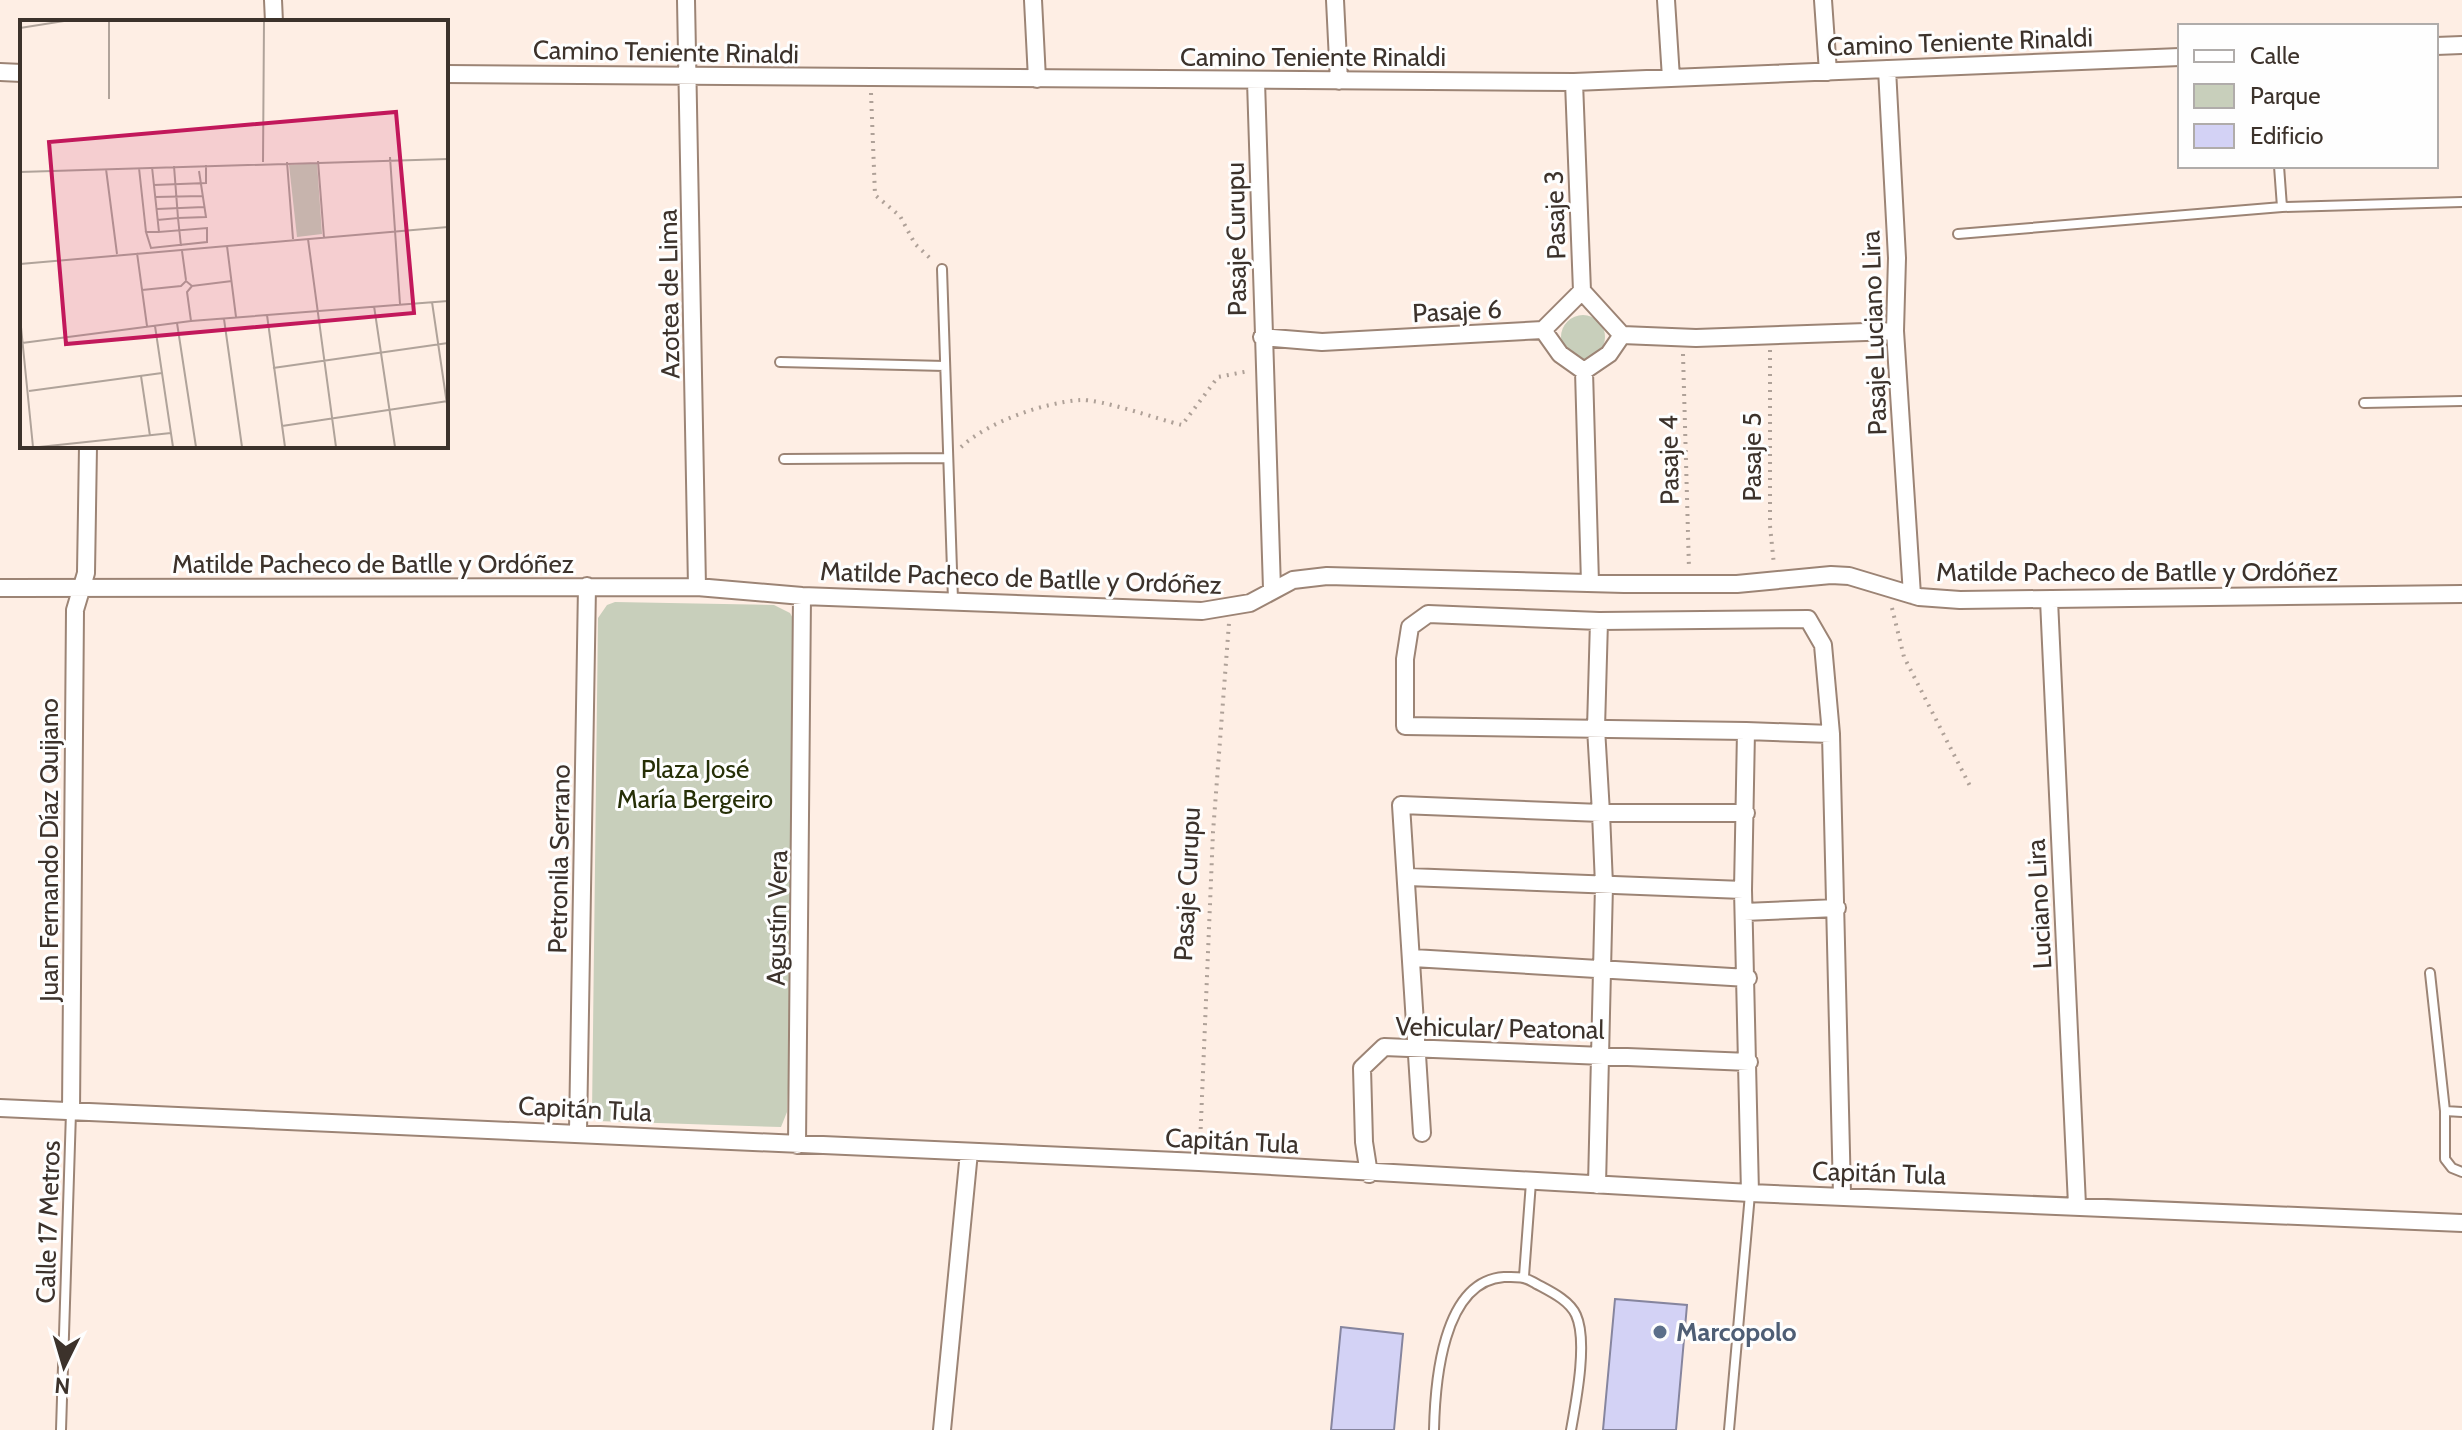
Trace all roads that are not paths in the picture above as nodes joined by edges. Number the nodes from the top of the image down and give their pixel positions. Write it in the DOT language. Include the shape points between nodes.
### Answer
graph roads {
  1 [pos="273,0"];
  2 [pos="686,0"];
  3 [pos="1033,0"];
  4 [pos="1335,0"];
  5 [pos="1666,0"];
  6 [pos="1823,0"];
  7 [pos="274,20"];
  8 [pos="2462,45"];
  9 [pos="2438,46"];
  10 [pos="2178,57"];
  11 [pos="1887,69"];
  12 [pos="0,72"];
  13 [pos="1828,72"];
  14 [pos="20,73"];
  15 [pos="448,74"];
  16 [pos="690,75"];
  17 [pos="1671,78"];
  18 [pos="1037,79"];
  19 [pos="1256,81"];
  20 [pos="1339,81"];
  21 [pos="1574,82"];
  22 [pos="2279,168"];
  23 [pos="2462,202"];
  24 [pos="2282,207"];
  25 [pos="1958,234"];
  26 [pos="942,269"];
  27 [pos="1582,291"];
  28 [pos="1543,330"];
  29 [pos="1895,331"];
  30 [pos="1622,335"];
  31 [pos="1262,337"];
  32 [pos="780,362"];
  33 [pos="945,366"];
  34 [pos="1584,371"];
  35 [pos="2462,401"];
  36 [pos="2364,403"];
  37 [pos="88,448"];
  38 [pos="948,458"];
  39 [pos="784,459"];
  40 [pos="1590,583"];
  41 [pos="587,586"];
  42 [pos="697,587"];
  43 [pos="0,588"];
  44 [pos="81,589"];
  45 [pos="1272,589"];
  46 [pos="2462,594"];
  47 [pos="1912,595"];
  48 [pos="802,596"];
  49 [pos="953,600"];
  50 [pos="2049,600"];
  51 [pos="1599,621"];
  52 [pos="1596,728"];
  53 [pos="1746,731"];
  54 [pos="1831,734"];
  55 [pos="1601,813"];
  56 [pos="1746,813"];
  57 [pos="1408,877"];
  58 [pos="1604,885"];
  59 [pos="1743,890"];
  60 [pos="1837,908"];
  61 [pos="1744,912"];
  62 [pos="1413,958"];
  63 [pos="1602,969"];
  64 [pos="2430,973"];
  65 [pos="1748,978"];
  66 [pos="1416,1048"];
  67 [pos="1600,1054"];
  68 [pos="1749,1062"];
  69 [pos="0,1108"];
  70 [pos="2445,1111"];
  71 [pos="71,1112"];
  72 [pos="2462,1112"];
  73 [pos="578,1132"];
  74 [pos="1422,1133"];
  75 [pos="797,1145"];
  76 [pos="969,1152"];
  77 [pos="2462,1172"];
  78 [pos="1369,1174"];
  79 [pos="1531,1182"];
  80 [pos="1597,1185"];
  81 [pos="1750,1193"];
  82 [pos="1842,1194"];
  83 [pos="2077,1205"];
  84 [pos="2462,1223"];
  85 [pos="1524,1276"];
  86 [pos="61,1430"];
  87 [pos="942,1430"];
  88 [pos="1434,1430"];
  89 [pos="1571,1430"];
  90 [pos="1729,1430"];
  1 -- 7 [label="street"];
  2 -- 16 [label="street, Azotea de Lima"];
  3 -- 18 [label="street"];
  4 -- 20 [label="street"];
  5 -- 17 [label="street"];
  6 -- 13 [label="street"];
  8 -- 9 [label="street"];
  10 -- 11 [label="street, Camino Teniente Rinaldi"];
  11 -- 13 [label="street, Camino Teniente Rinaldi"];
  11 -- 29 [label="street, Pasaje Luciano Lira" via="1897,258"];
  12 -- 14 [label="street"];
  13 -- 17 [label="street, Camino Teniente Rinaldi"];
  15 -- 16 [label="street, Camino Teniente Rinaldi"];
  16 -- 18 [label="street, Camino Teniente Rinaldi"];
  16 -- 42 [label="street, Azotea de Lima"];
  17 -- 21 [label="street, Camino Teniente Rinaldi"];
  18 -- 19 [label="street, Camino Teniente Rinaldi"];
  19 -- 20 [label="street, Camino Teniente Rinaldi"];
  19 -- 31 [label="street, Pasaje Curupu"];
  20 -- 21 [label="street, Camino Teniente Rinaldi"];
  21 -- 27 [label="street, Pasaje 3"];
  22 -- 24 [label="lane"];
  23 -- 24 [label="lane"];
  24 -- 25 [label="lane"];
  26 -- 33 [label="lane"];
  27 -- 28 [label="street, Pasaje 3"];
  27 -- 30 [label="street"];
  28 -- 31 [label="street, Pasaje 6" via="1322,342"];
  28 -- 34 [label="street" via="1560,354"];
  29 -- 30 [label="street"];
  29 -- 47 [label="street, Pasaje Luciano Lira"];
  30 -- 34 [label="street" via="1609,354"];
  31 -- 45 [label="street, Pasaje Curupu"];
  32 -- 33 [label="lane"];
  33 -- 38 [label="lane"];
  34 -- 40 [label="street"];
  35 -- 36 [label="lane"];
  37 -- 44 [label="street, Juan Fernando Díaz Quijano" via="86,573"];
  38 -- 39 [label="lane"];
  38 -- 49 [label="lane"];
  40 -- 45 [label="street, Matilde Pacheco de Batlle y Ordóñez" via="1327,576"];
  40 -- 47 [label="street, Matilde Pacheco de Batlle y Ordóñez" via="1849,576"];
  41 -- 42 [label="street, Matilde Pacheco de Batlle y Ordóñez"];
  41 -- 44 [label="street, Matilde Pacheco de Batlle y Ordóñez"];
  41 -- 73 [label="street, Petronila Serrano"];
  42 -- 48 [label="street, Matilde Pacheco de Batlle y Ordóñez"];
  43 -- 44 [label="street, Matilde Pacheco de Batlle y Ordóñez"];
  44 -- 71 [label="street, Juan Fernando Díaz Quijano" via="75,610"];
  45 -- 49 [label="street, Matilde Pacheco de Batlle y Ordóñez" via="1250,603 1202,611"];
  46 -- 50 [label="street, Matilde Pacheco de Batlle y Ordóñez"];
  47 -- 50 [label="street, Matilde Pacheco de Batlle y Ordóñez"];
  48 -- 49 [label="street, Matilde Pacheco de Batlle y Ordóñez"];
  48 -- 75 [label="street, Agustín Vera"];
  50 -- 83 [label="street, Luciano Lira"];
  51 -- 52 [label="street"];
  51 -- 52 [label="street" via="1428,614 1410,627 1405,659 1405,726"];
  51 -- 54 [label="street" via="1808,619 1823,645"];
  52 -- 53 [label="street"];
  52 -- 55 [label="street"];
  53 -- 54 [label="street"];
  53 -- 56 [label="street"];
  54 -- 60 [label="street"];
  55 -- 56 [label="street"];
  55 -- 57 [label="street" via="1401,805"];
  55 -- 58 [label="street"];
  56 -- 59 [label="street"];
  57 -- 58 [label="street"];
  57 -- 62 [label="street"];
  58 -- 59 [label="street"];
  58 -- 63 [label="street"];
  59 -- 61 [label="street"];
  60 -- 61 [label="street"];
  60 -- 82 [label="street"];
  61 -- 65 [label="street"];
  62 -- 63 [label="street"];
  62 -- 66 [label="street"];
  63 -- 65 [label="street"];
  63 -- 67 [label="street"];
  64 -- 70 [label="lane"];
  65 -- 68 [label="street"];
  66 -- 67 [label="street, Vehicular/ Peatonal"];
  66 -- 74 [label="street"];
  66 -- 78 [label="street, Vehicular/ Peatonal" via="1384,1047 1362,1068"];
  67 -- 68 [label="street, Vehicular/ Peatonal"];
  67 -- 80 [label="street"];
  68 -- 81 [label="street"];
  69 -- 71 [label="street, Capitán Tula"];
  70 -- 72 [label="lane"];
  70 -- 77 [label="lane" via="2445,1159"];
  71 -- 73 [label="street, Capitán Tula"];
  71 -- 86 [label="lane, Calle 17 Metros"];
  73 -- 75 [label="street, Capitán Tula"];
  75 -- 76 [label="street, Capitán Tula"];
  76 -- 78 [label="street, Capitán Tula"];
  76 -- 87 [label="street"];
  78 -- 79 [label="street, Capitán Tula"];
  79 -- 80 [label="street, Capitán Tula"];
  79 -- 85 [label="lane"];
  80 -- 81 [label="street, Capitán Tula"];
  81 -- 82 [label="street, Capitán Tula"];
  81 -- 90 [label="lane"];
  82 -- 83 [label="street, Capitán Tula"];
  83 -- 84 [label="street, Capitán Tula"];
  85 -- 88 [label="lane" via="1494,1278 1471,1292 1455,1315 1436,1371"];
  85 -- 89 [label="lane" via="1566,1302 1577,1316 1580,1377"];
}
